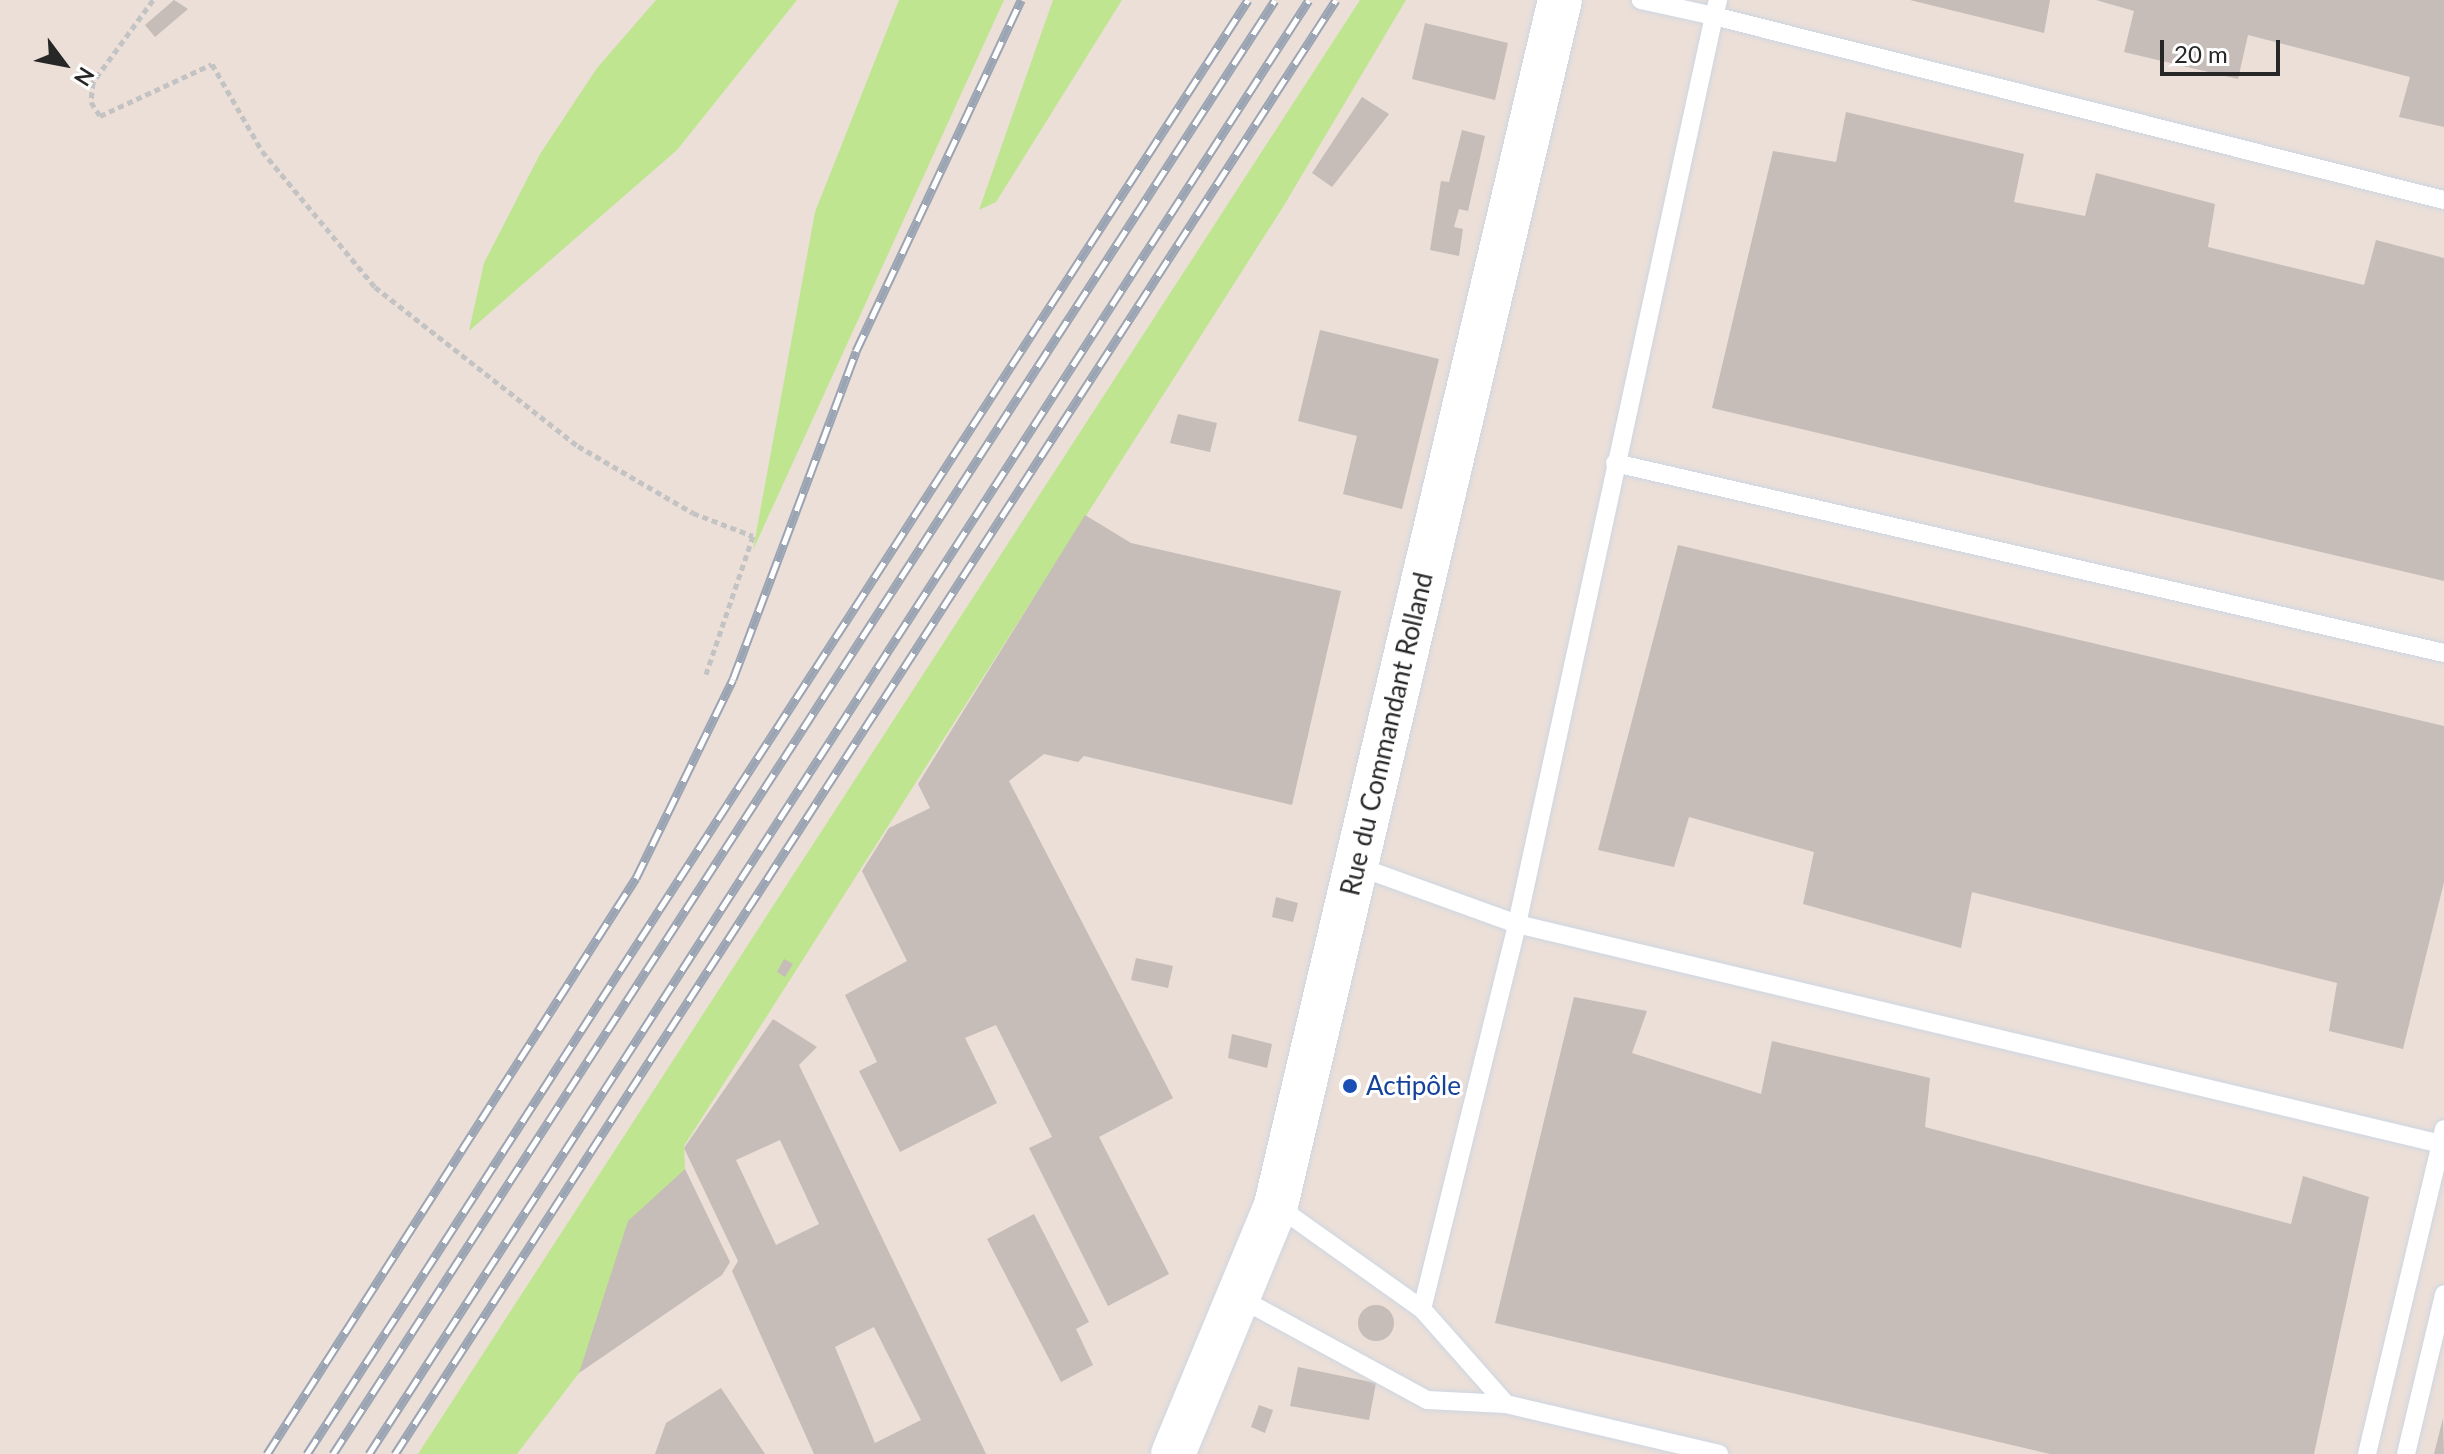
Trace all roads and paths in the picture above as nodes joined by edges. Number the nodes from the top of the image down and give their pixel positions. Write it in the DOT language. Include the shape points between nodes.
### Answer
graph roads {
  1 [pos="153,0"];
  2 [pos="1560,0"];
  3 [pos="1641,0"];
  4 [pos="1716,8"];
  5 [pos="2444,200"];
  6 [pos="1615,463"];
  7 [pos="2444,653"];
  8 [pos="706,674"];
  9 [pos="1357,866"];
  10 [pos="1517,924"];
  11 [pos="2442,1137"];
  12 [pos="1276,1205"];
  13 [pos="2444,1294"];
  14 [pos="1238,1297"];
  15 [pos="1422,1309"];
  16 [pos="1506,1404"];
  17 [pos="1173,1454"];
  18 [pos="1719,1454"];
  19 [pos="2367,1454"];
  20 [pos="2406,1454"];
  1 -- 8 [label="path" via="93,82 91,102 100,116 212,64 262,151 375,287 578,446 683,508 753,536"];
  2 -- 9 [label="street, Rue du Commandant Rolland"];
  3 -- 4 [label="lane"];
  4 -- 5 [label="lane"];
  4 -- 6 [label="lane"];
  6 -- 7 [label="lane"];
  6 -- 10 [label="lane"];
  9 -- 10 [label="lane"];
  9 -- 12 [label="street, Rue du Commandant Rolland"];
  10 -- 11 [label="lane"];
  10 -- 15 [label="lane"];
  11 -- 19 [label="lane"];
  12 -- 14 [label="street, Rue du Commandant Rolland"];
  12 -- 15 [label="lane"];
  13 -- 20 [label="lane"];
  14 -- 16 [label="lane" via="1427,1400"];
  14 -- 17 [label="street, Rue du Commandant Rolland"];
  15 -- 16 [label="lane"];
  16 -- 18 [label="lane"];
}
